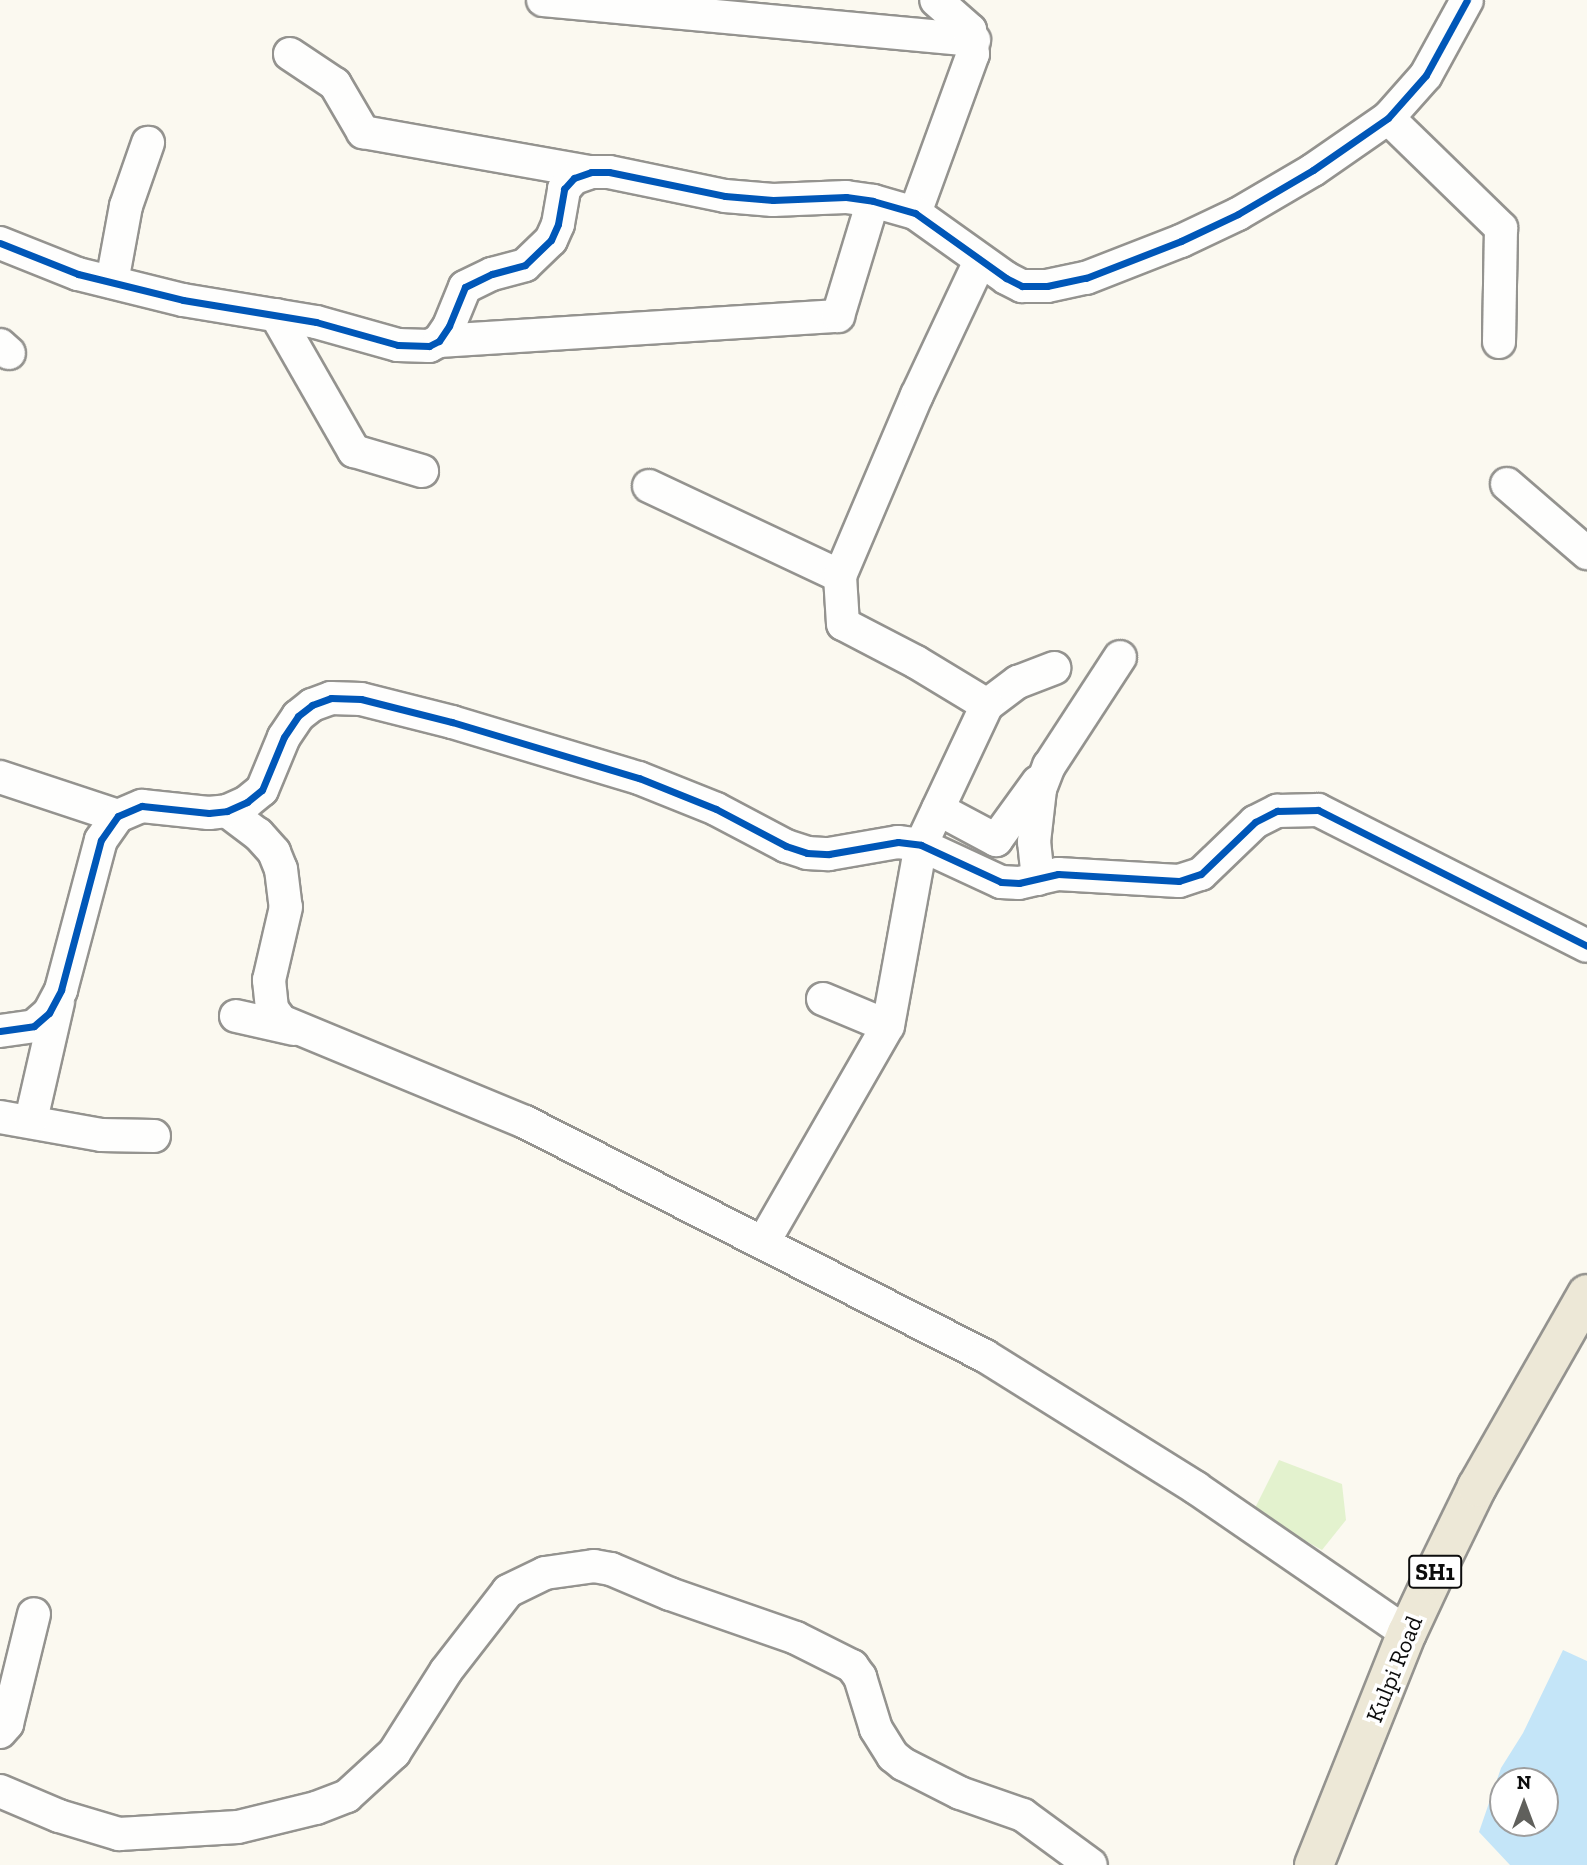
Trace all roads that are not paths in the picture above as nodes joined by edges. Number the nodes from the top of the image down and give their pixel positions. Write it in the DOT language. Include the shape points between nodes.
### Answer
graph roads {
  1 [pos="543,0"];
  2 [pos="936,0"];
  3 [pos="1467,0"];
  4 [pos="974,40"];
  5 [pos="290,54"];
  6 [pos="1388,118"];
  7 [pos="148,143"];
  8 [pos="591,172"];
  9 [pos="873,201"];
  10 [pos="915,213"];
  11 [pos="0,243"];
  12 [pos="980,261"];
  13 [pos="112,282"];
  14 [pos="276,315"];
  15 [pos="439,341"];
  16 [pos="1499,342"];
  17 [pos="422,471"];
  18 [pos="1507,484"];
  19 [pos="649,486"];
  20 [pos="1587,553"];
  21 [pos="840,576"];
  22 [pos="1120,657"];
  23 [pos="1054,668"];
  24 [pos="987,705"];
  25 [pos="1049,766"];
  26 [pos="0,777"];
  27 [pos="938,809"];
  28 [pos="228,811"];
  29 [pos="118,817"];
  30 [pos="921,845"];
  31 [pos="1038,879"];
  32 [pos="1587,946"];
  33 [pos="61,990"];
  34 [pos="823,999"];
  35 [pos="236,1016"];
  36 [pos="888,1026"];
  37 [pos="295,1029"];
  38 [pos="0,1031"];
  39 [pos="15,1119"];
  40 [pos="154,1136"];
  41 [pos="763,1243"];
  42 [pos="1587,1294"];
  43 [pos="34,1614"];
  44 [pos="1407,1633"];
  45 [pos="0,1732"];
  46 [pos="0,1791"];
  47 [pos="1091,1865"];
  48 [pos="1314,1865"];
  1 -- 4 [label="street"];
  2 -- 4 [label="street" via="961,19"];
  3 -- 6 [label="street" via="1426,75"];
  4 -- 10 [label="street" via="974,54"];
  5 -- 8 [label="street" via="335,84 363,132"];
  6 -- 12 [label="street" via="1238,214 1128,264 1086,278 1022,286"];
  6 -- 16 [label="street" via="1501,228"];
  7 -- 13 [label="street" via="126,206"];
  8 -- 9 [label="street" via="646,177 725,196"];
  8 -- 15 [label="street" via="574,178 564,189 551,240 525,265 466,287"];
  9 -- 10 [label="street"];
  9 -- 15 [label="street" via="838,316"];
  10 -- 12 [label="street" via="948,233"];
  11 -- 13 [label="street" via="78,274"];
  12 -- 21 [label="street"];
  13 -- 14 [label="street" via="183,300"];
  14 -- 15 [label="street" via="398,345 429,346"];
  14 -- 17 [label="street" via="354,451"];
  18 -- 20 [label="street"];
  19 -- 21 [label="street"];
  21 -- 24 [label="street" via="843,624"];
  22 -- 25 [label="street"];
  23 -- 24 [label="street" via="1018,682"];
  24 -- 27 [label="street"];
  25 -- 27 [label="street" via="996,841"];
  25 -- 31 [label="street" via="1035,816"];
  26 -- 29 [label="street"];
  27 -- 30 [label="street"];
  28 -- 29 [label="street" via="142,806"];
  28 -- 30 [label="street" via="262,790 298,716 331,698 361,699 639,778 807,853 829,854 898,842"];
  28 -- 37 [label="street" via="258,834 281,869 286,907 269,997 281,1021"];
  29 -- 33 [label="street" via="101,840"];
  30 -- 31 [label="street" via="1001,882"];
  30 -- 36 [label="street"];
  31 -- 32 [label="street" via="1080,874 1178,881 1201,874 1255,822 1277,811 1318,810"];
  33 -- 38 [label="street" via="49,1013 34,1026"];
  33 -- 39 [label="street"];
  34 -- 36 [label="street"];
  35 -- 37 [label="street"];
  36 -- 41 [label="street"];
  37 -- 41 [label="street" via="505,1112"];
  39 -- 40 [label="street" via="101,1135"];
  41 -- 44 [label="street" via="985,1356 1196,1488"];
  42 -- 44 [label="main road, Kulpi Road / SH1" via="1478,1487"];
  43 -- 45 [label="street" via="7,1724"];
  44 -- 48 [label="main road, Kulpi Road / SH1"];
  46 -- 47 [label="street" via="119,1834 238,1827 316,1808 347,1796 394,1753 446,1671 508,1591 545,1573 594,1566 796,1638 840,1659 860,1676 876,1729 903,1765 960,1793 1023,1815"];
}
